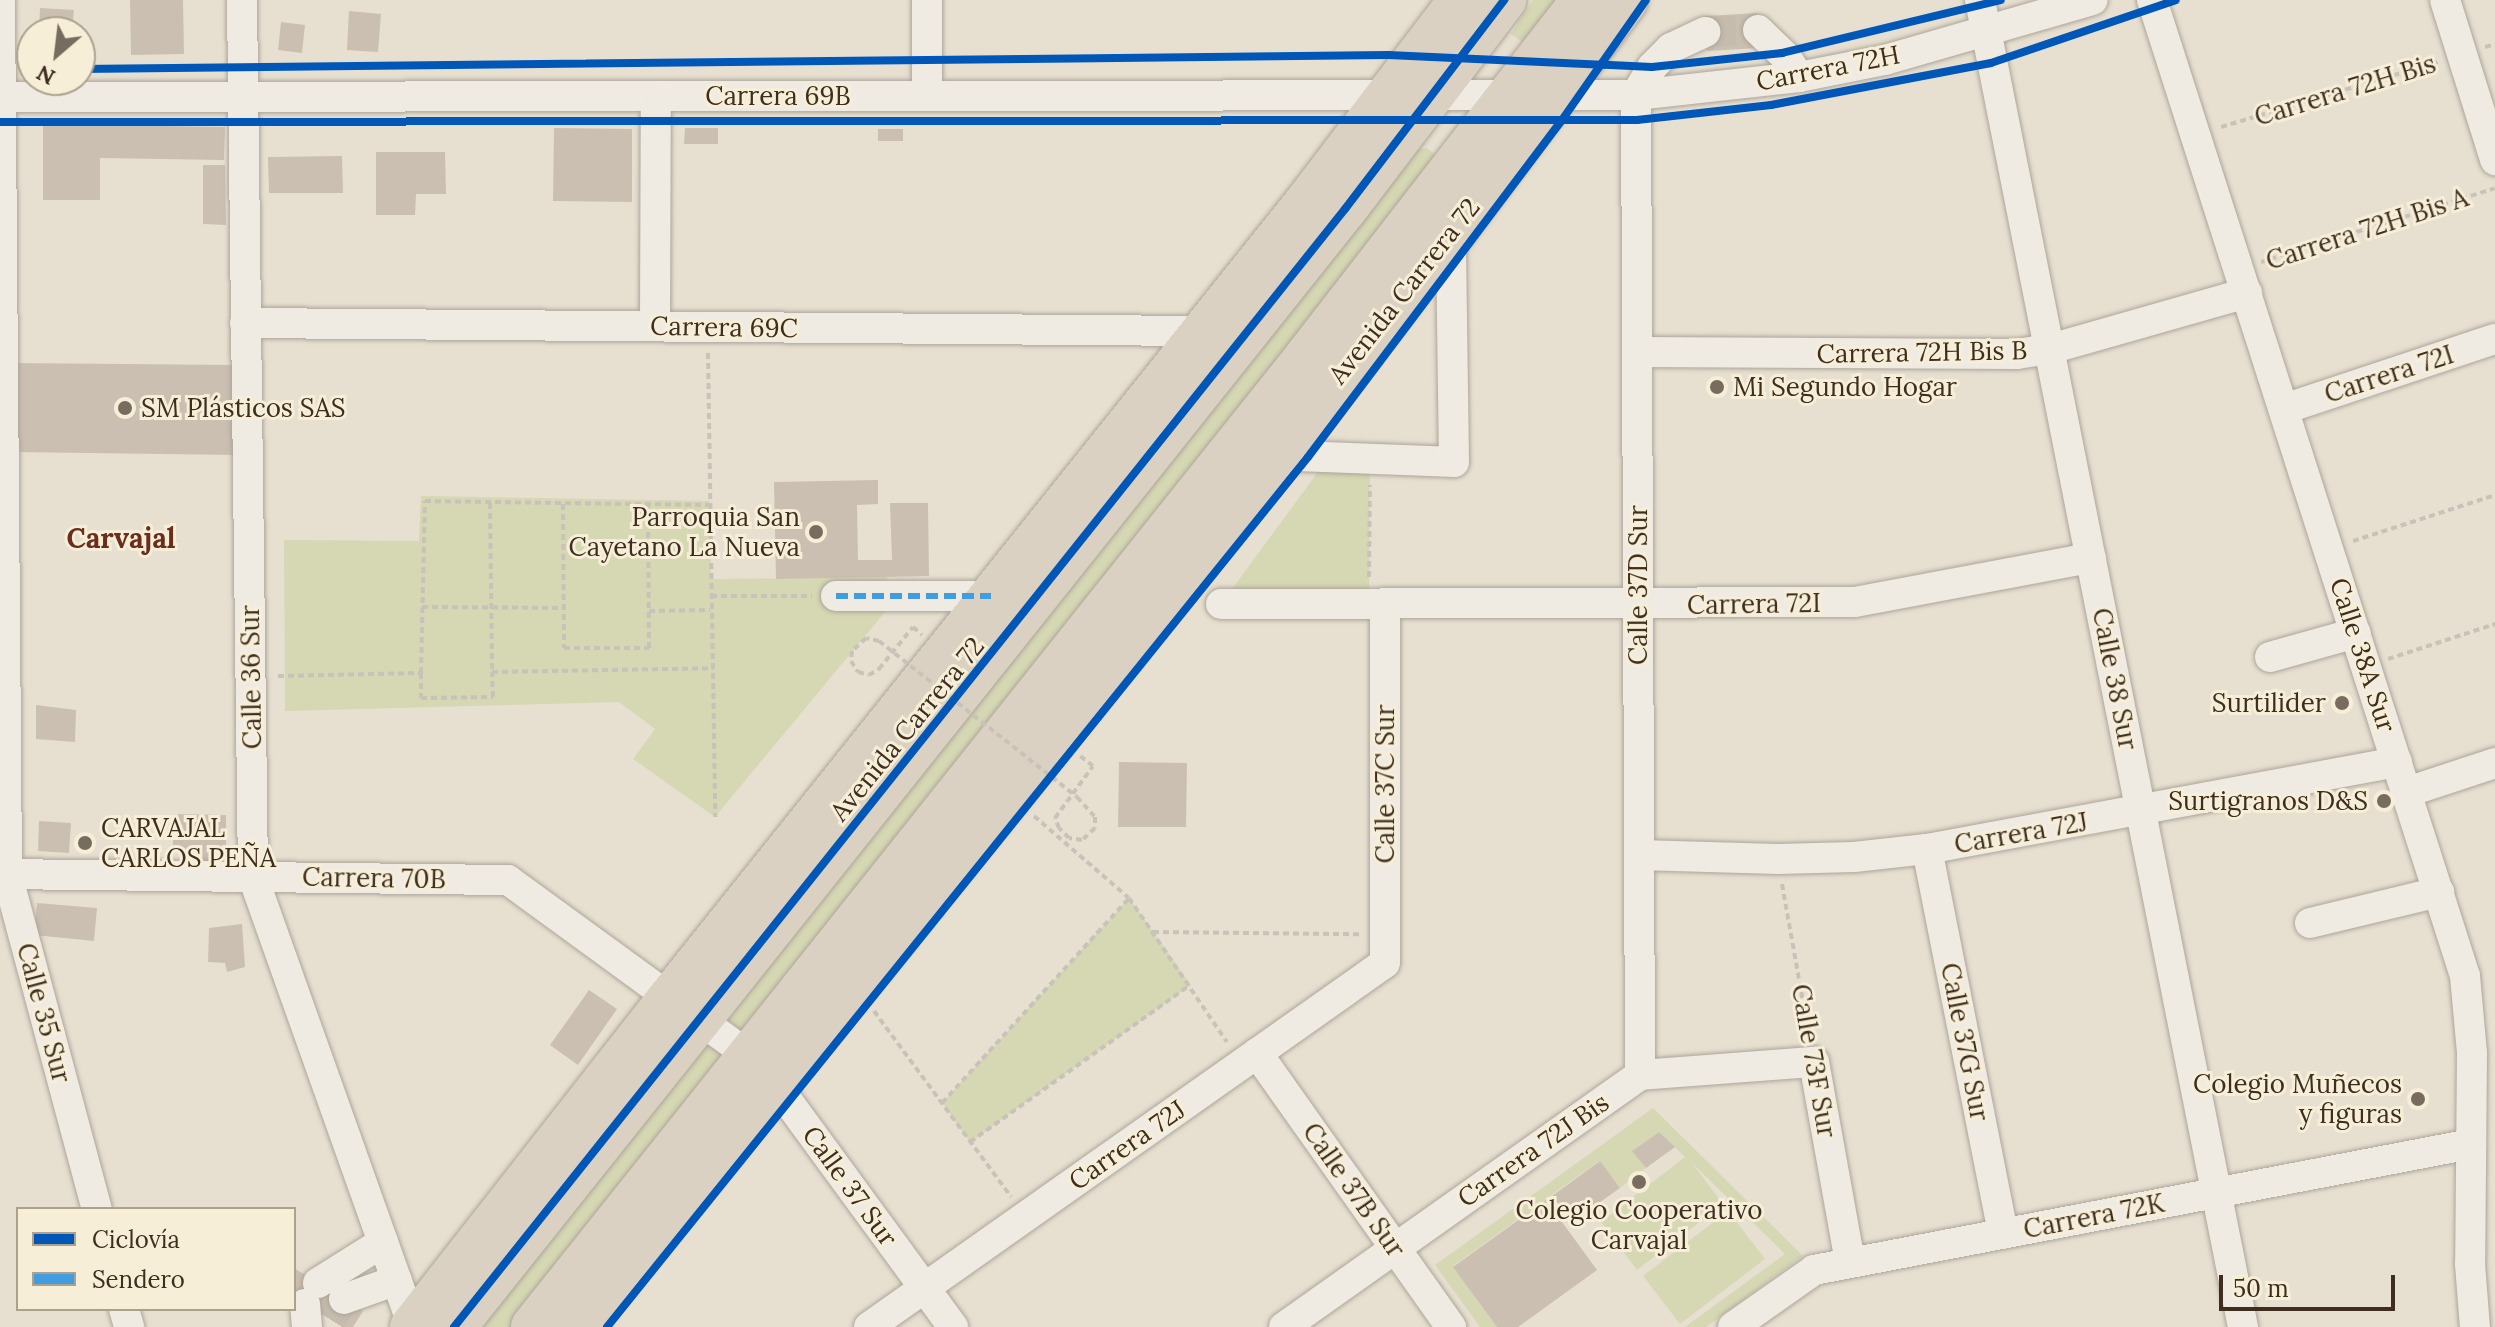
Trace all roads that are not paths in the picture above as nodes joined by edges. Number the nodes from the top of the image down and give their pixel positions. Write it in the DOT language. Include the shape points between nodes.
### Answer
graph roads {
  1 [pos="0,0"];
  2 [pos="242,0"];
  3 [pos="927,0"];
  4 [pos="1504,0"];
  5 [pos="1583,0"];
  6 [pos="1626,0"];
  7 [pos="1980,0"];
  8 [pos="2093,0"];
  9 [pos="2152,0"];
  10 [pos="2445,0"];
  11 [pos="1448,5"];
  12 [pos="1758,30"];
  13 [pos="1984,31"];
  14 [pos="1706,32"];
  15 [pos="1799,77"];
  16 [pos="1433,95"];
  17 [pos="1636,95"];
  18 [pos="656,96"];
  19 [pos="927,96"];
  20 [pos="1390,96"];
  21 [pos="1509,96"];
  22 [pos="1555,96"];
  23 [pos="0,97"];
  24 [pos="242,97"];
  25 [pos="2495,160"];
  26 [pos="1451,234"];
  27 [pos="2243,281"];
  28 [pos="245,323"];
  29 [pos="655,326"];
  30 [pos="1202,331"];
  31 [pos="2495,339"];
  32 [pos="2050,349"];
  33 [pos="1637,352"];
  34 [pos="1,368"];
  35 [pos="2284,409"];
  36 [pos="1273,455"];
  37 [pos="2091,558"];
  38 [pos="836,596"];
  39 [pos="991,596"];
  40 [pos="1221,604"];
  41 [pos="1638,605"];
  42 [pos="1377,606"];
  43 [pos="2,614"];
  44 [pos="2356,633"];
  45 [pos="2270,657"];
  46 [pos="2397,762"];
  47 [pos="2495,763"];
  48 [pos="1006,787"];
  49 [pos="2407,792"];
  50 [pos="882,794"];
  51 [pos="2141,811"];
  52 [pos="802,833"];
  53 [pos="1927,849"];
  54 [pos="1639,855"];
  55 [pos="3,874"];
  56 [pos="253,877"];
  57 [pos="508,880"];
  58 [pos="2439,892"];
  59 [pos="2310,923"];
  60 [pos="1385,948"];
  61 [pos="685,1008"];
  62 [pos="2484,1050"];
  63 [pos="1249,1059"];
  64 [pos="760,1068"];
  65 [pos="1640,1075"];
  66 [pos="2471,1144"];
  67 [pos="2217,1193"];
  68 [pos="96,1207"];
  69 [pos="2003,1234"];
  70 [pos="383,1242"];
  71 [pos="1395,1249"];
  72 [pos="1850,1263"];
  73 [pos="397,1280"];
  74 [pos="925,1288"];
  75 [pos="322,1310"];
  76 [pos="426,1327"];
  77 [pos="533,1327"];
  78 [pos="576,1327"];
  79 [pos="869,1327"];
  80 [pos="953,1327"];
  81 [pos="1284,1327"];
  82 [pos="1451,1327"];
  83 [pos="1733,1327"];
  84 [pos="2243,1327"];
  85 [pos="2475,1327"];
  1 -- 23 [label="street, Calle 35 Sur"];
  2 -- 24 [label="street, Calle 36 Sur"];
  3 -- 19 [label="street"];
  4 -- 16 [label="highway, Avenida Carrera 72"];
  5 -- 21 [label="highway, Avenida Carrera 72"];
  6 -- 22 [label="highway, Avenida Carrera 72"];
  7 -- 13 [label="street, Calle 38 Sur"];
  8 -- 13 [label="street, Carrera 72H"];
  9 -- 27 [label="street, Calle 38A Sur"];
  10 -- 25 [label="street"];
  11 -- 20 [label="highway, Avenida Carrera 72"];
  12 -- 15 [label="street"];
  13 -- 15 [label="street, Carrera 72H" via="1885,60"];
  13 -- 32 [label="street, Calle 38 Sur"];
  14 -- 17 [label="street" via="1671,48"];
  15 -- 17 [label="street, Carrera 72H"];
  16 -- 20 [label="street, Carrera 69B"];
  16 -- 21 [label="street, Carrera 69B"];
  16 -- 50 [label="highway, Avenida Carrera 72"];
  17 -- 22 [label="street, Carrera 72H"];
  17 -- 33 [label="street, Calle 37D Sur"];
  18 -- 19 [label="street, Carrera 69B"];
  18 -- 24 [label="street, Carrera 69B"];
  18 -- 29 [label="street"];
  19 -- 20 [label="street, Carrera 69B"];
  20 -- 30 [label="highway, Avenida Carrera 72"];
  21 -- 22 [label="street, Carrera 69B"];
  21 -- 48 [label="highway, Avenida Carrera 72"];
  22 -- 26 [label="highway, Avenida Carrera 72"];
  23 -- 24 [label="street, Carrera 69B"];
  23 -- 34 [label="street, Calle 35 Sur"];
  24 -- 28 [label="street, Calle 36 Sur"];
  26 -- 36 [label="highway, Avenida Carrera 72"];
  26 -- 36 [label="street" via="1454,462"];
  27 -- 32 [label="street, Carrera 72H Bis B"];
  27 -- 35 [label="street, Calle 38A Sur"];
  28 -- 29 [label="street, Carrera 69C"];
  28 -- 56 [label="street, Calle 36 Sur"];
  29 -- 30 [label="street, Carrera 69C"];
  30 -- 39 [label="highway, Avenida Carrera 72"];
  31 -- 35 [label="street, Carrera 72I"];
  32 -- 33 [label="street, Carrera 72H Bis B" via="2017,354"];
  32 -- 37 [label="street, Calle 38 Sur"];
  33 -- 41 [label="street, Calle 37D Sur"];
  34 -- 43 [label="street, Calle 35 Sur"];
  35 -- 44 [label="street, Calle 38A Sur"];
  36 -- 48 [label="highway, Avenida Carrera 72" via="1054,751"];
  37 -- 41 [label="street, Carrera 72I" via="1855,602"];
  37 -- 51 [label="street, Calle 38 Sur"];
  38 -- 39 [label="street"];
  39 -- 52 [label="highway, Avenida Carrera 72"];
  40 -- 42 [label="street, Carrera 72I"];
  41 -- 42 [label="street, Carrera 72I"];
  41 -- 54 [label="street, Calle 37D Sur"];
  42 -- 60 [label="street, Calle 37C Sur"];
  43 -- 55 [label="street, Calle 35 Sur"];
  44 -- 45 [label="street"];
  44 -- 46 [label="street, Calle 38A Sur"];
  46 -- 49 [label="street, Calle 38A Sur"];
  46 -- 51 [label="street, Carrera 72J"];
  47 -- 49 [label="street"];
  48 -- 64 [label="highway, Avenida Carrera 72"];
  49 -- 58 [label="street, Calle 38A Sur"];
  50 -- 52 [label="highway"];
  50 -- 61 [label="highway, Avenida Carrera 72"];
  51 -- 53 [label="street, Carrera 72J"];
  51 -- 67 [label="street, Calle 38 Sur"];
  52 -- 61 [label="highway, Avenida Carrera 72"];
  53 -- 54 [label="street, Carrera 72J" via="1778,859"];
  53 -- 69 [label="street, Calle 37G Sur"];
  54 -- 65 [label="street, Calle 37D Sur"];
  55 -- 56 [label="street, Carrera 70B"];
  55 -- 68 [label="street, Calle 35 Sur"];
  56 -- 57 [label="street, Carrera 70B"];
  56 -- 70 [label="street, Calle 36 Sur"];
  57 -- 61 [label="street, Calle 37 Sur"];
  58 -- 59 [label="street"];
  58 -- 62 [label="street, Calle 38A Sur"];
  60 -- 63 [label="street, Carrera 72J"];
  61 -- 64 [label="street, Calle 37 Sur"];
  61 -- 76 [label="highway, Avenida Carrera 72"];
  62 -- 66 [label="street, Calle 38A Sur"];
  63 -- 71 [label="street, Calle 37B Sur"];
  63 -- 74 [label="street, Carrera 72J"];
  64 -- 74 [label="street, Calle 37 Sur"];
  64 -- 77 [label="highway, Avenida Carrera 72"];
  64 -- 78 [label="highway, Avenida Carrera 72"];
  65 -- 71 [label="street, Carrera 72J Bis"];
  65 -- 72 [label="street, Calle 73F Sur" via="1814,1062"];
  66 -- 67 [label="street, Carrera 72K"];
  66 -- 85 [label="street, Calle 38A Sur"];
  67 -- 69 [label="street, Carrera 72K"];
  67 -- 84 [label="street, Calle 38 Sur"];
  69 -- 72 [label="street, Carrera 72K"];
  70 -- 73 [label="street, Calle 36 Sur"];
  70 -- 75 [label="street"];
  71 -- 81 [label="street, Carrera 72J Bis"];
  71 -- 82 [label="street, Calle 37B Sur"];
  72 -- 83 [label="street, Carrera 72K" via="1814,1270"];
  73 -- 75 [label="street"];
  73 -- 76 [label="street, Calle 36 Sur"];
  74 -- 79 [label="street, Carrera 72J"];
  74 -- 80 [label="street, Calle 37 Sur"];
}
